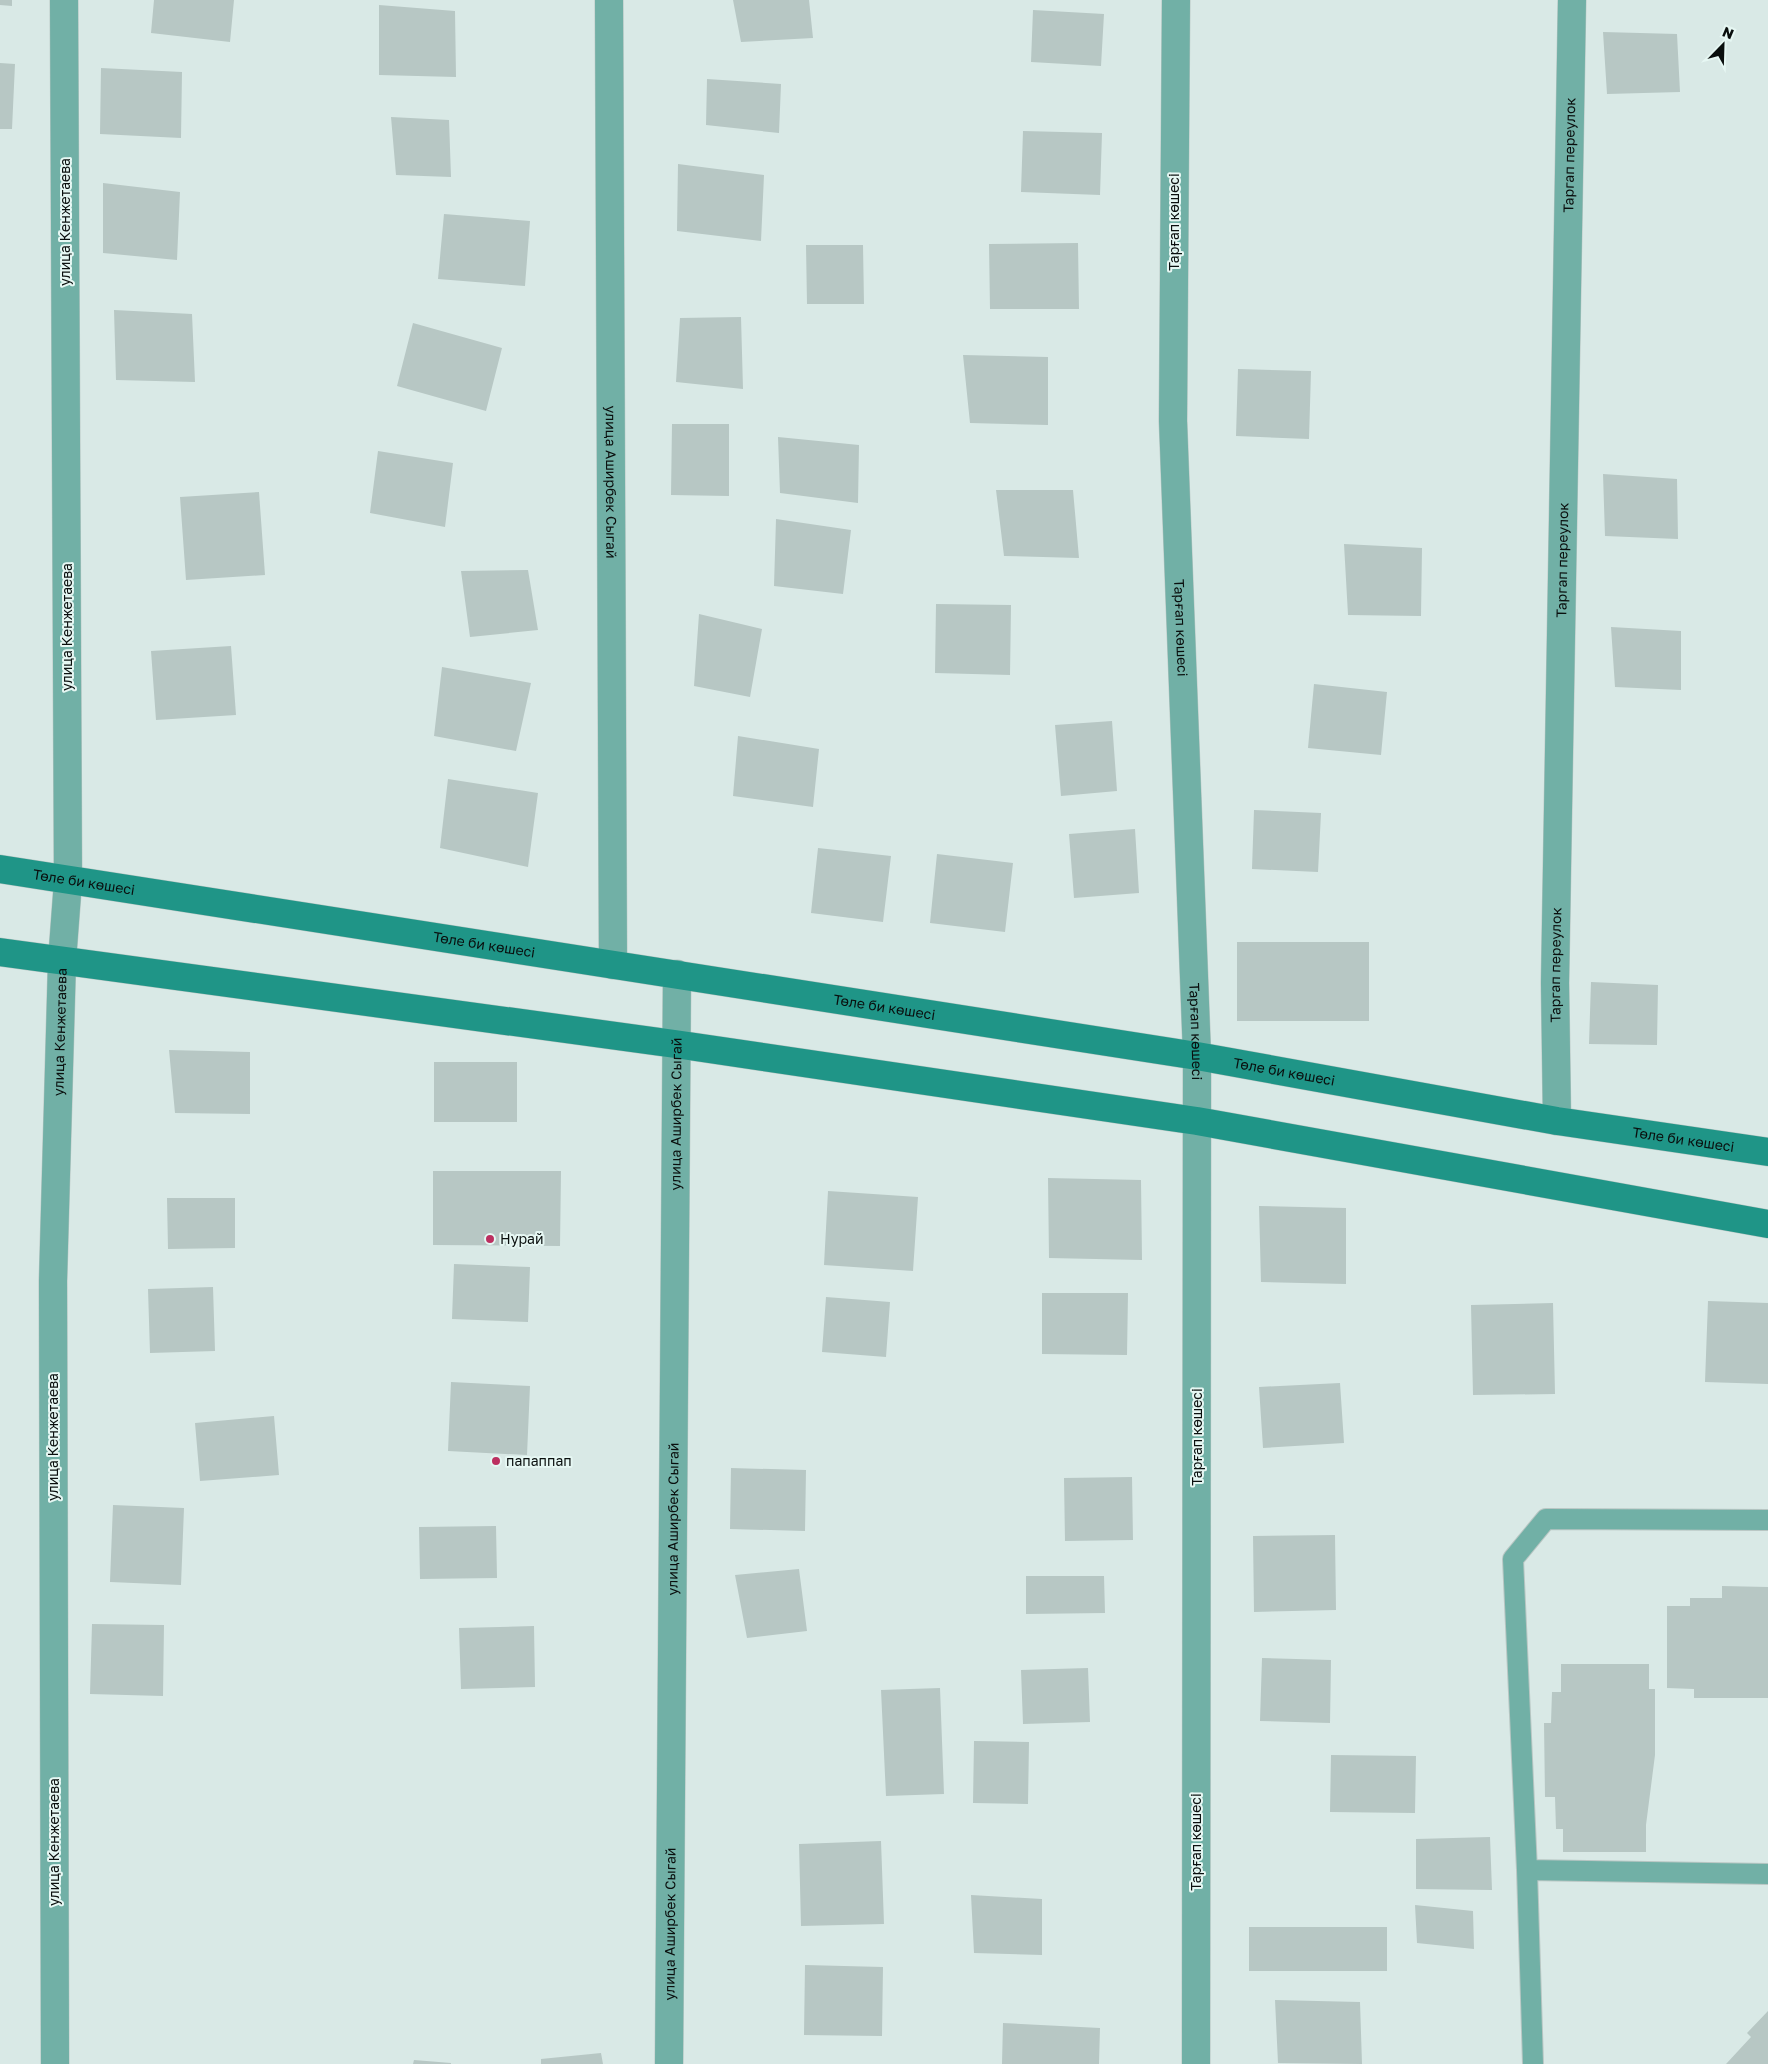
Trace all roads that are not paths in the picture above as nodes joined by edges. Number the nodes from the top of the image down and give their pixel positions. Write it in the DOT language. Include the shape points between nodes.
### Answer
graph roads {
  1 [pos="64,0"];
  2 [pos="609,0"];
  3 [pos="1176,0"];
  4 [pos="1572,0"];
  5 [pos="0,870"];
  6 [pos="68,881"];
  7 [pos="0,952"];
  8 [pos="62,961"];
  9 [pos="613,965"];
  10 [pos="677,974"];
  11 [pos="675,1044"];
  12 [pos="1197,1056"];
  13 [pos="1557,1120"];
  14 [pos="1197,1121"];
  15 [pos="1768,1152"];
  16 [pos="1768,1224"];
  17 [pos="1768,1520"];
  18 [pos="1527,1870"];
  19 [pos="1768,1874"];
  20 [pos="55,2064"];
  21 [pos="669,2064"];
  22 [pos="1196,2064"];
  23 [pos="1533,2064"];
  1 -- 6 [label="street, улица Кенжетаева"];
  2 -- 9 [label="street, улица Аширбек Сыгай"];
  3 -- 12 [label="street, Тарғап көшесі" via="1173,421"];
  4 -- 13 [label="street, Таргап переулок" via="1555,973"];
  5 -- 6 [label="main road, Төле би көшесі"];
  6 -- 8 [label="street, улица Кенжетаева"];
  6 -- 9 [label="main road, Төле би көшесі"];
  7 -- 8 [label="main road"];
  8 -- 11 [label="main road"];
  8 -- 20 [label="street, улица Кенжетаева" via="53,1281"];
  9 -- 10 [label="main road, Төле би көшесі"];
  10 -- 11 [label="street, улица Аширбек Сыгай"];
  10 -- 12 [label="main road, Төле би көшесі"];
  11 -- 14 [label="main road"];
  11 -- 21 [label="street, улица Аширбек Сыгай"];
  12 -- 13 [label="main road, Төле би көшесі"];
  12 -- 14 [label="street, Тарғап көшесі"];
  13 -- 15 [label="main road, Төле би көшесі"];
  14 -- 16 [label="main road"];
  14 -- 22 [label="street, Тарғап көшесі"];
  17 -- 18 [label="lane" via="1546,1519 1512,1559"];
  18 -- 19 [label="lane"];
  18 -- 23 [label="lane"];
}
